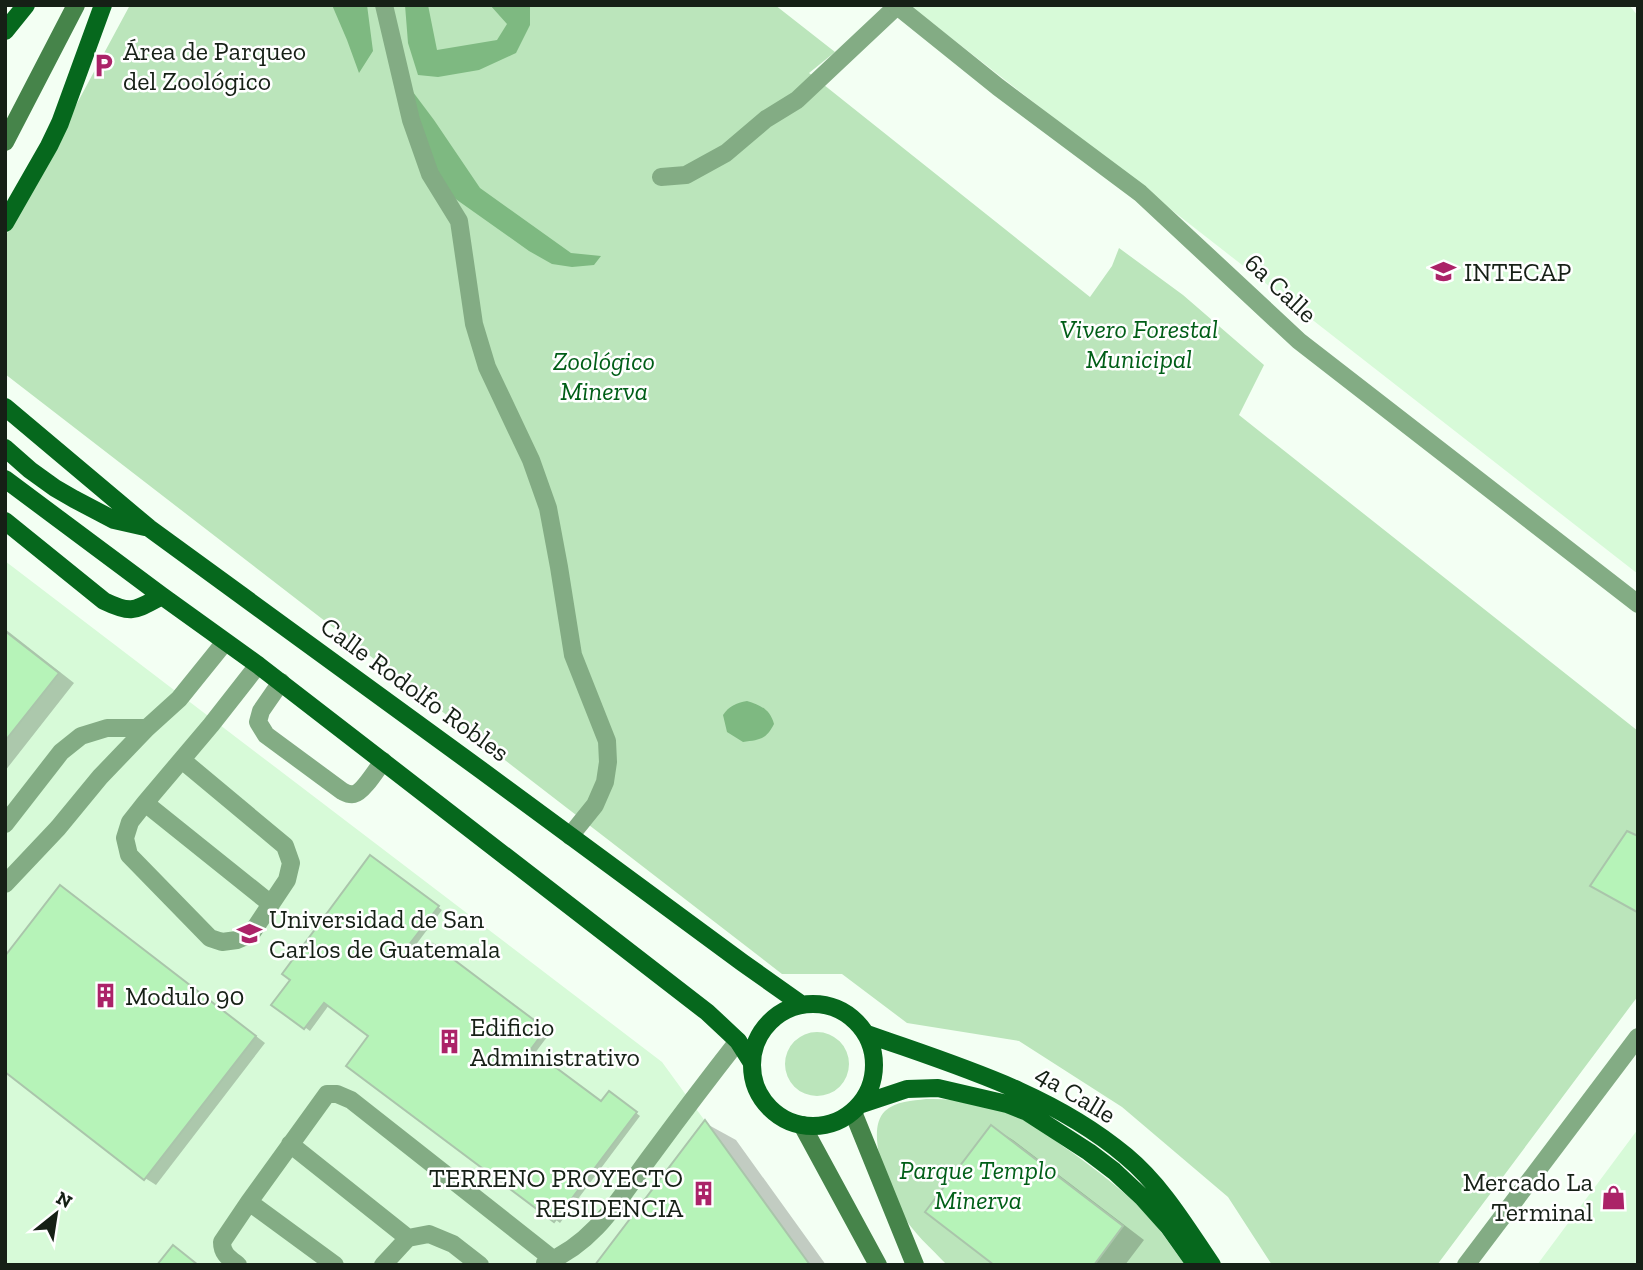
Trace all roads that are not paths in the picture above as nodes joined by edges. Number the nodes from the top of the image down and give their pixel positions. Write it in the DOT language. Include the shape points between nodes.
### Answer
graph roads {
  1 [pos="26,5"];
  2 [pos="76,5"];
  3 [pos="103,5"];
  4 [pos="384,5"];
  5 [pos="896,6"];
  6 [pos="7,25"];
  7 [pos="5,142"];
  8 [pos="661,177"];
  9 [pos="5,223"];
  10 [pos="5,407"];
  11 [pos="5,448"];
  12 [pos="5,479"];
  13 [pos="5,521"];
  14 [pos="149,528"];
  15 [pos="162,596"];
  16 [pos="1638,604"];
  17 [pos="225,642"];
  18 [pos="258,665"];
  19 [pos="281,682"];
  20 [pos="147,728"];
  21 [pos="182,760"];
  22 [pos="383,761"];
  23 [pos="145,803"];
  24 [pos="5,824"];
  25 [pos="570,836"];
  26 [pos="5,884"];
  27 [pos="271,904"];
  28 [pos="801,1004"];
  29 [pos="867,1034"];
  30 [pos="1638,1037"];
  31 [pos="738,1041"];
  32 [pos="752,1063"];
  33 [pos="856,1108"];
  34 [pos="802,1125"];
  35 [pos="290,1144"];
  36 [pos="249,1202"];
  37 [pos="408,1238"];
  38 [pos="548,1262"];
  39 [pos="238,1265"];
  40 [pos="335,1265"];
  41 [pos="383,1265"];
  42 [pos="480,1265"];
  43 [pos="878,1265"];
  44 [pos="915,1265"];
  45 [pos="1196,1265"];
  46 [pos="1212,1265"];
  47 [pos="1466,1265"];
  1 -- 6 [label="main road"];
  2 -- 7 [label="main road"];
  3 -- 9 [label="main road" via="60,123"];
  4 -- 25 [label="street" via="422,153 458,221 474,324 487,367 548,508 573,655 607,741 605,782 596,805"];
  5 -- 8 [label="street" via="797,100 726,153 686,175"];
  5 -- 16 [label="street, 6a Calle" via="1140,193 1299,341"];
  10 -- 14 [label="main road, Calle Rodolfo Robles"];
  11 -- 14 [label="main road" via="74,499 114,520"];
  12 -- 15 [label="main road"];
  13 -- 15 [label="main road" via="118,608 135,610"];
  14 -- 25 [label="main road, Calle Rodolfo Robles"];
  15 -- 17 [label="main road"];
  17 -- 18 [label="main road"];
  17 -- 20 [label="street"];
  18 -- 19 [label="main road"];
  18 -- 21 [label="street"];
  19 -- 22 [label="main road"];
  19 -- 22 [label="street" via="258,722 267,735 349,794 363,787"];
  20 -- 24 [label="street" via="107,728 81,736 61,752"];
  20 -- 26 [label="street"];
  21 -- 23 [label="street"];
  21 -- 27 [label="street" via="285,846 289,872"];
  22 -- 31 [label="main road" via="707,1012"];
  23 -- 27 [label="street"];
  23 -- 27 [label="street" via="130,822 125,838 130,856 210,937 222,942 251,934"];
  25 -- 28 [label="main road, Calle Rodolfo Robles"];
  28 -- 29 [label="main road" via="839,1009"];
  28 -- 32 [label="main road" via="766,1025 755,1043"];
  29 -- 33 [label="main road" via="874,1076"];
  29 -- 46 [label="main road, 4a Calle" via="998,1080 1080,1123 1127,1157 1166,1198"];
  30 -- 47 [label="street"];
  31 -- 32 [label="main road"];
  31 -- 38 [label="street" via="596,1230"];
  32 -- 34 [label="main road" via="754,1080 772,1110"];
  33 -- 34 [label="main road" via="837,1121"];
  33 -- 44 [label="main road"];
  33 -- 45 [label="main road, 4a Calle" via="907,1089 938,1088 1027,1112 1114,1171 1160,1217"];
  34 -- 43 [label="main road"];
  35 -- 36 [label="street"];
  35 -- 37 [label="street"];
  35 -- 38 [label="street" via="327,1094 351,1100"];
  36 -- 39 [label="street" via="222,1242 225,1255"];
  36 -- 40 [label="street"];
  37 -- 41 [label="street"];
  37 -- 42 [label="street" via="429,1234 453,1244"];
}
